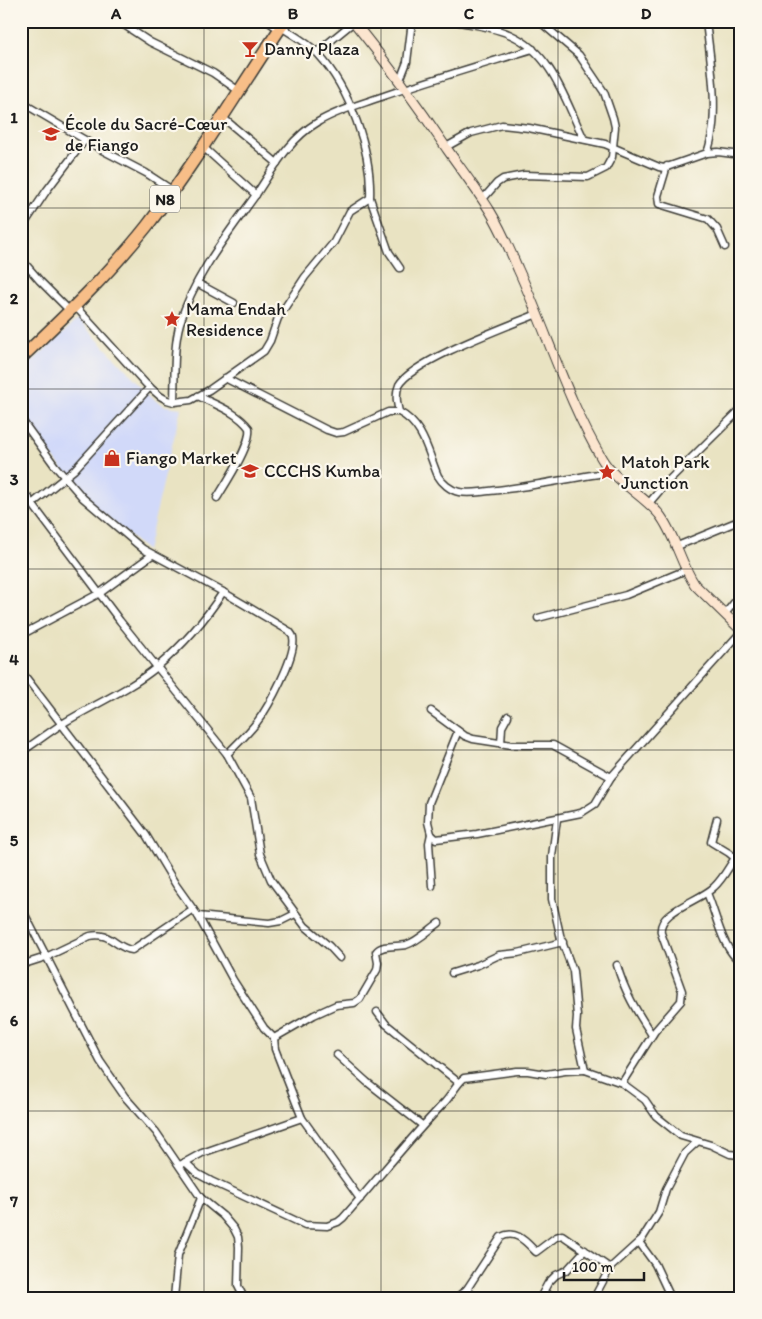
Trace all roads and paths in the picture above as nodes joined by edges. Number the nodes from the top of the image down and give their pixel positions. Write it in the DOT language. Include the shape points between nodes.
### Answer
graph roads {
  1 [pos="118,21"];
  2 [pos="267,21"];
  3 [pos="412,21"];
  4 [pos="456,21"];
  5 [pos="539,21"];
  6 [pos="706,21"];
  7 [pos="354,22"];
  8 [pos="282,26"];
  9 [pos="533,49"];
  10 [pos="317,52"];
  11 [pos="400,80"];
  12 [pos="406,88"];
  13 [pos="239,91"];
  14 [pos="21,102"];
  15 [pos="350,108"];
  16 [pos="222,117"];
  17 [pos="584,139"];
  18 [pos="85,140"];
  19 [pos="202,146"];
  20 [pos="614,146"];
  21 [pos="446,148"];
  22 [pos="708,153"];
  23 [pos="741,155"];
  24 [pos="277,163"];
  25 [pos="667,166"];
  26 [pos="172,190"];
  27 [pos="256,195"];
  28 [pos="370,198"];
  29 [pos="482,200"];
  30 [pos="21,229"];
  31 [pos="725,247"];
  32 [pos="21,259"];
  33 [pos="400,268"];
  34 [pos="198,283"];
  35 [pos="234,303"];
  36 [pos="73,308"];
  37 [pos="537,314"];
  38 [pos="21,358"];
  39 [pos="225,378"];
  40 [pos="150,387"];
  41 [pos="198,396"];
  42 [pos="174,402"];
  43 [pos="741,409"];
  44 [pos="399,412"];
  45 [pos="21,419"];
  46 [pos="611,472"];
  47 [pos="65,478"];
  48 [pos="21,489"];
  49 [pos="217,498"];
  50 [pos="31,500"];
  51 [pos="21,502"];
  52 [pos="649,503"];
  53 [pos="741,520"];
  54 [pos="675,547"];
  55 [pos="152,555"];
  56 [pos="686,570"];
  57 [pos="223,592"];
  58 [pos="100,593"];
  59 [pos="741,594"];
  60 [pos="725,614"];
  61 [pos="538,618"];
  62 [pos="741,631"];
  63 [pos="21,635"];
  64 [pos="157,667"];
  65 [pos="21,671"];
  66 [pos="431,712"];
  67 [pos="508,716"];
  68 [pos="62,724"];
  69 [pos="458,731"];
  70 [pos="501,744"];
  71 [pos="21,752"];
  72 [pos="227,754"];
  73 [pos="610,777"];
  74 [pos="557,819"];
  75 [pos="717,819"];
  76 [pos="430,834"];
  77 [pos="741,841"];
  78 [pos="738,858"];
  79 [pos="432,886"];
  80 [pos="707,893"];
  81 [pos="21,907"];
  82 [pos="193,909"];
  83 [pos="295,914"];
  84 [pos="198,916"];
  85 [pos="439,923"];
  86 [pos="562,942"];
  87 [pos="46,957"];
  88 [pos="340,958"];
  89 [pos="741,962"];
  90 [pos="21,964"];
  91 [pos="617,965"];
  92 [pos="452,973"];
  93 [pos="377,1012"];
  94 [pos="652,1035"];
  95 [pos="274,1038"];
  96 [pos="337,1055"];
  97 [pos="585,1070"];
  98 [pos="458,1082"];
  99 [pos="622,1083"];
  100 [pos="302,1118"];
  101 [pos="422,1125"];
  102 [pos="697,1142"];
  103 [pos="740,1155"];
  104 [pos="182,1164"];
  105 [pos="201,1198"];
  106 [pos="360,1200"];
  107 [pos="639,1242"];
  108 [pos="586,1250"];
  109 [pos="610,1268"];
  110 [pos="21,1271"];
  111 [pos="468,1289"];
  112 [pos="23,1298"];
  113 [pos="174,1298"];
  114 [pos="244,1298"];
  115 [pos="456,1298"];
  116 [pos="485,1298"];
  117 [pos="540,1298"];
  118 [pos="555,1298"];
  119 [pos="594,1298"];
  120 [pos="671,1298"];
  1 -- 13 [label="street" via="150,42 213,73"];
  2 -- 8 [label="street"];
  3 -- 11 [label="street"];
  4 -- 9 [label="street" via="510,34"];
  5 -- 20 [label="street" via="579,55 604,92 615,127"];
  6 -- 22 [label="street" via="714,125"];
  7 -- 10 [label="street"];
  7 -- 11 [label="main road"];
  8 -- 10 [label="street"];
  8 -- 13 [label="highway, N8"];
  9 -- 12 [label="street"];
  9 -- 17 [label="street" via="552,72"];
  10 -- 15 [label="street" via="336,78"];
  11 -- 12 [label="main road"];
  12 -- 15 [label="street"];
  12 -- 21 [label="main road"];
  13 -- 16 [label="highway, N8"];
  14 -- 18 [label="street"];
  15 -- 24 [label="street" via="304,131"];
  15 -- 28 [label="street" via="364,143 371,175"];
  16 -- 19 [label="highway, N8"];
  16 -- 24 [label="street"];
  17 -- 20 [label="street"];
  17 -- 21 [label="street" via="502,125 471,133"];
  18 -- 26 [label="street"];
  18 -- 30 [label="street"];
  19 -- 26 [label="highway, N8"];
  19 -- 27 [label="street"];
  20 -- 25 [label="street" via="652,165"];
  20 -- 29 [label="street" via="606,168 588,177 515,175 496,183"];
  21 -- 29 [label="main road"];
  22 -- 23 [label="street"];
  22 -- 25 [label="street"];
  24 -- 27 [label="street"];
  25 -- 31 [label="street" via="658,196 659,204 708,219"];
  26 -- 36 [label="highway, N8" via="118,261"];
  27 -- 34 [label="street"];
  28 -- 33 [label="street" via="388,252"];
  28 -- 39 [label="street" via="350,211 334,242 305,277 278,318 264,351"];
  29 -- 37 [label="main road" via="519,270"];
  32 -- 36 [label="street" via="40,281"];
  34 -- 35 [label="street"];
  34 -- 42 [label="street" via="178,333"];
  36 -- 38 [label="highway, N8"];
  36 -- 40 [label="street"];
  37 -- 44 [label="street" via="444,354 407,376 397,392"];
  37 -- 46 [label="main road" via="587,430"];
  39 -- 41 [label="street"];
  39 -- 44 [label="street" via="336,433 388,412"];
  40 -- 42 [label="street"];
  40 -- 47 [label="street"];
  41 -- 42 [label="street"];
  41 -- 49 [label="street" via="230,412 249,428 249,438"];
  43 -- 52 [label="street"];
  44 -- 46 [label="street" via="421,433 439,477 457,492 506,489"];
  45 -- 47 [label="street"];
  46 -- 52 [label="main road"];
  47 -- 50 [label="street"];
  47 -- 55 [label="street" via="83,498"];
  48 -- 50 [label="street"];
  50 -- 51 [label="street"];
  50 -- 58 [label="street"];
  52 -- 54 [label="main road" via="666,526"];
  53 -- 54 [label="street"];
  54 -- 56 [label="main road"];
  55 -- 57 [label="street"];
  55 -- 58 [label="street"];
  56 -- 60 [label="main road" via="695,585"];
  56 -- 61 [label="street" via="626,595"];
  57 -- 64 [label="street" via="195,630"];
  57 -- 72 [label="street" via="289,631 294,638 287,667 267,706"];
  58 -- 63 [label="street"];
  58 -- 64 [label="street"];
  59 -- 60 [label="street"];
  60 -- 62 [label="main road"];
  62 -- 73 [label="street"];
  64 -- 68 [label="street"];
  64 -- 72 [label="street"];
  65 -- 68 [label="street"];
  66 -- 69 [label="street"];
  67 -- 70 [label="street" via="502,727"];
  68 -- 71 [label="street"];
  68 -- 82 [label="street" via="146,835"];
  69 -- 70 [label="street" via="473,740"];
  69 -- 76 [label="street" via="429,803"];
  70 -- 73 [label="street" via="553,745"];
  72 -- 83 [label="street" via="251,798 264,866"];
  73 -- 74 [label="street" via="595,804 581,813"];
  74 -- 76 [label="street" via="440,839"];
  74 -- 86 [label="street" via="552,892"];
  75 -- 78 [label="street" via="711,842"];
  76 -- 79 [label="street"];
  77 -- 78 [label="street"];
  78 -- 80 [label="street"];
  80 -- 89 [label="street" via="726,945"];
  80 -- 94 [label="street" via="670,914 661,924 661,933 682,996"];
  81 -- 87 [label="street"];
  82 -- 84 [label="street"];
  82 -- 87 [label="street" via="132,950 98,934"];
  83 -- 84 [label="street" via="270,923"];
  83 -- 88 [label="street"];
  84 -- 95 [label="street" via="233,980"];
  85 -- 95 [label="street" via="408,944 379,948 376,952 377,970 360,999 336,1005"];
  86 -- 92 [label="street" via="499,955"];
  86 -- 97 [label="street" via="573,971 576,1029"];
  87 -- 90 [label="street"];
  87 -- 104 [label="street" via="100,1061 125,1097"];
  91 -- 94 [label="street" via="630,999"];
  93 -- 98 [label="street" via="386,1024"];
  94 -- 99 [label="street"];
  95 -- 100 [label="street" via="275,1049"];
  96 -- 101 [label="street"];
  97 -- 98 [label="street" via="467,1076"];
  97 -- 99 [label="street"];
  98 -- 101 [label="street" via="449,1097"];
  99 -- 102 [label="street" via="645,1100 656,1116 674,1132"];
  100 -- 104 [label="street" via="202,1153"];
  100 -- 106 [label="street"];
  101 -- 106 [label="street"];
  102 -- 103 [label="street"];
  102 -- 107 [label="street" via="678,1165 659,1212"];
  104 -- 105 [label="street"];
  104 -- 106 [label="street" via="210,1181 305,1226 318,1227 338,1222"];
  105 -- 113 [label="street" via="178,1255"];
  105 -- 114 [label="street" via="223,1216 238,1237 238,1286"];
  107 -- 109 [label="street"];
  107 -- 120 [label="street" via="655,1264"];
  108 -- 109 [label="street"];
  108 -- 111 [label="street" via="562,1235 536,1252 518,1235 506,1234"];
  108 -- 117 [label="street" via="567,1270 548,1283"];
  109 -- 119 [label="street"];
  110 -- 112 [label="street"];
  111 -- 115 [label="street"];
  111 -- 116 [label="street" via="473,1296"];
  117 -- 118 [label="street" via="547,1294"];
}
